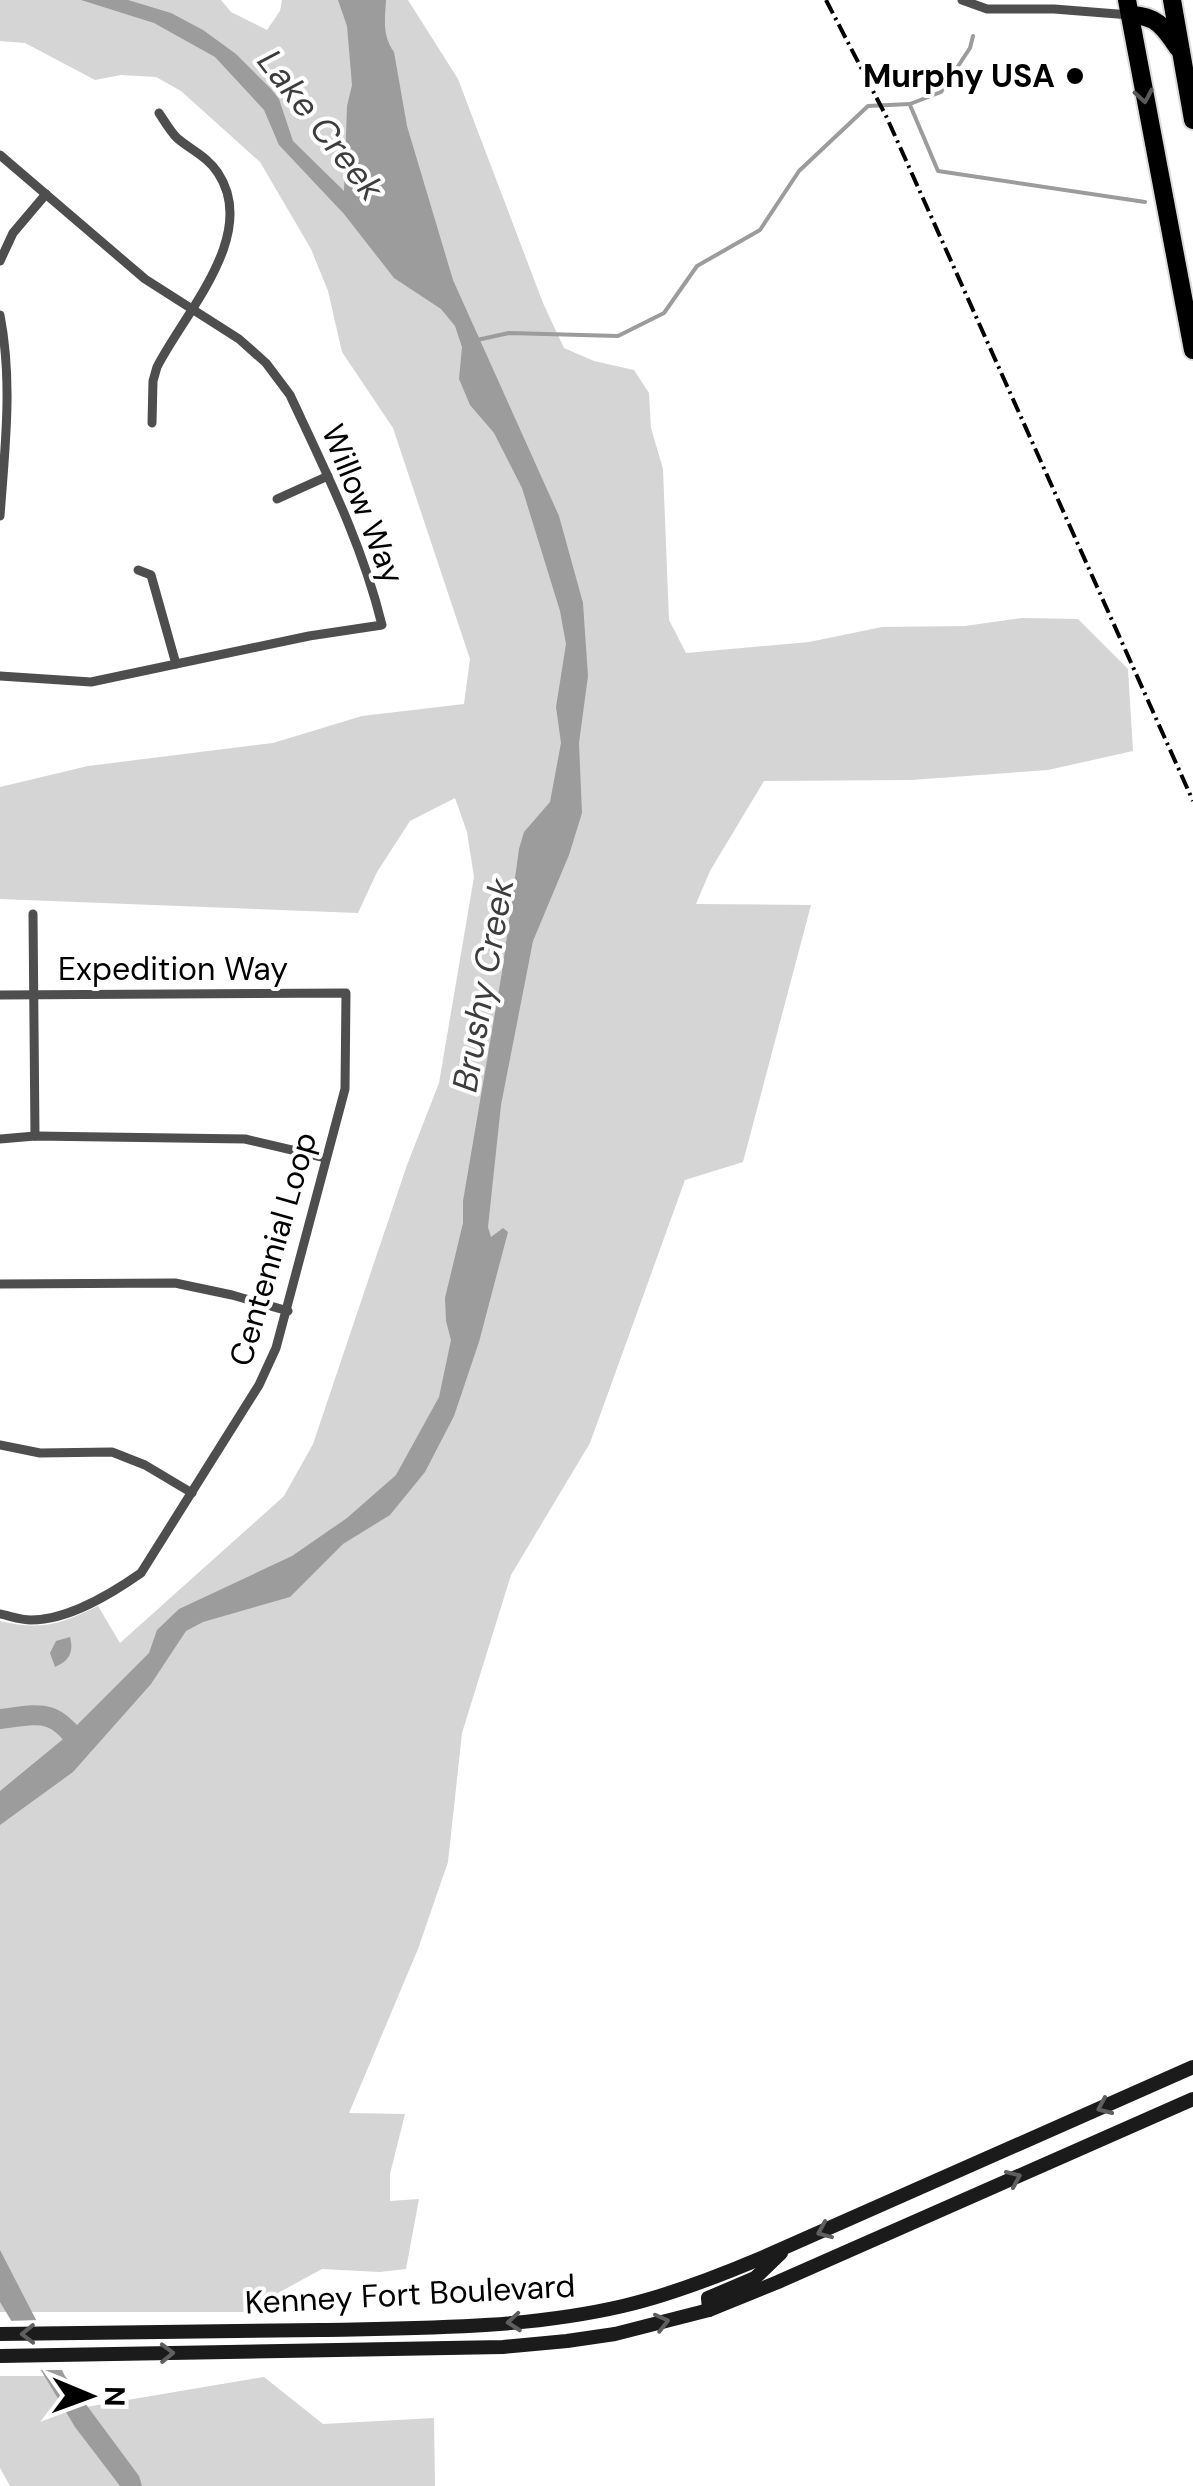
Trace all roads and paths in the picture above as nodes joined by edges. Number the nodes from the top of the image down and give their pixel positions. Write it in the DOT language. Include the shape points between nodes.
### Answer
graph roads {
  1 [pos="962,0"];
  2 [pos="1172,0"];
  3 [pos="1129,7"];
  4 [pos="1181,52"];
  5 [pos="159,113"];
  6 [pos="1193,120"];
  7 [pos="0,155"];
  8 [pos="46,194"];
  9 [pos="0,260"];
  10 [pos="191,308"];
  11 [pos="0,314"];
  12 [pos="1193,350"];
  13 [pos="152,422"];
  14 [pos="328,476"];
  15 [pos="277,499"];
  16 [pos="0,516"];
  17 [pos="138,570"];
  18 [pos="176,664"];
  19 [pos="0,676"];
  20 [pos="33,914"];
  21 [pos="346,992"];
  22 [pos="34,994"];
  23 [pos="0,995"];
  24 [pos="35,1136"];
  25 [pos="0,1139"];
  26 [pos="326,1158"];
  27 [pos="0,1284"];
  28 [pos="288,1311"];
  29 [pos="0,1444"];
  30 [pos="192,1493"];
  31 [pos="0,1614"];
  32 [pos="1193,2067"];
  33 [pos="1193,2099"];
  34 [pos="789,2246"];
  35 [pos="709,2310"];
  36 [pos="0,2334"];
  37 [pos="0,2356"];
  1 -- 3 [label="street" via="988,9"];
  2 -- 4 [label="highway"];
  3 -- 4 [label="highway" via="1156,19"];
  3 -- 12 [label="highway, one-way"];
  4 -- 6 [label="highway"];
  5 -- 10 [label="street" via="174,136 210,162 230,204 227,244"];
  7 -- 8 [label="street, Willow Way"];
  8 -- 9 [label="street" via="13,232"];
  8 -- 10 [label="street, Willow Way" via="145,279"];
  10 -- 13 [label="street" via="157,367"];
  10 -- 14 [label="street, Willow Way" via="278,377"];
  11 -- 16 [label="street" via="9,402"];
  14 -- 15 [label="street"];
  14 -- 18 [label="street, Willow Way" via="360,548 382,625"];
  17 -- 18 [label="street" via="150,575"];
  18 -- 19 [label="street, Willow Way" via="91,682"];
  20 -- 22 [label="street"];
  21 -- 22 [label="street, Expedition Way"];
  21 -- 26 [label="street, Centennial Loop" via="344,1089"];
  22 -- 23 [label="street, Expedition Way"];
  22 -- 24 [label="street"];
  24 -- 25 [label="street"];
  24 -- 26 [label="street" via="244,1139"];
  26 -- 28 [label="street, Centennial Loop"];
  27 -- 28 [label="street" via="175,1283"];
  28 -- 30 [label="street, Centennial Loop" via="260,1385"];
  29 -- 30 [label="street" via="40,1453 112,1452"];
  30 -- 31 [label="street, Centennial Loop" via="156,1554 119,1588 59,1616"];
  32 -- 34 [label="main road, Kenney Fort Boulevard, one-way"];
  35 -- 33 [label="main road, Kenney Fort Boulevard, one-way"];
  34 -- 35 [label="main road" via="754,2278 708,2298"];
  34 -- 36 [label="main road, Kenney Fort Boulevard, one-way" via="689,2288 563,2317 370,2329"];
  37 -- 35 [label="main road, Kenney Fort Boulevard, one-way" via="502,2347 616,2334"];
}
